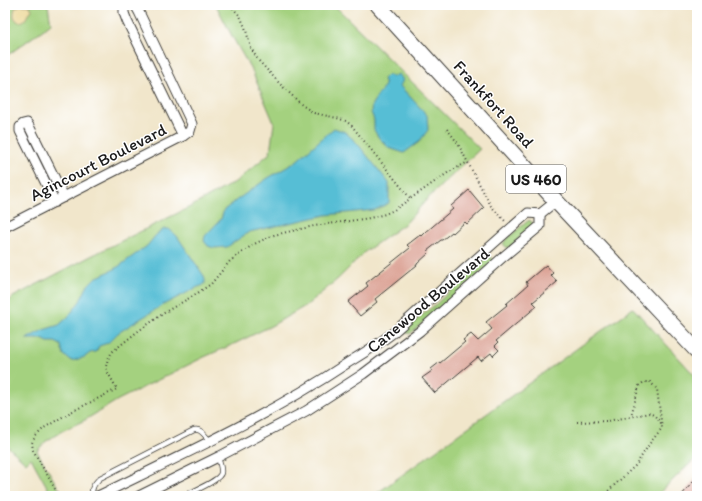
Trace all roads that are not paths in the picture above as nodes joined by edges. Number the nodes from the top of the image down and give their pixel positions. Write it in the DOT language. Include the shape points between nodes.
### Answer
graph roads {
  1 [pos="124,5"];
  2 [pos="134,5"];
  3 [pos="378,5"];
  4 [pos="183,136"];
  5 [pos="64,197"];
  6 [pos="556,201"];
  7 [pos="55,202"];
  8 [pos="540,214"];
  9 [pos="5,227"];
  10 [pos="697,351"];
  11 [pos="210,441"];
  12 [pos="218,457"];
  13 [pos="93,496"];
  14 [pos="98,496"];
  15 [pos="139,496"];
  16 [pos="183,496"];
  1 -- 4 [label="street, Agincourt Boulevard" via="127,21"];
  2 -- 4 [label="street, Agincourt Boulevard" via="192,124 190,131"];
  3 -- 6 [label="main road, Frankfort Road / US 460"];
  4 -- 5 [label="street, Agincourt Boulevard"];
  5 -- 7 [label="street, Agincourt Boulevard"];
  5 -- 7 [label="street" via="29,126 23,124 20,131"];
  6 -- 8 [label="street, Canewood Boulevard"];
  6 -- 10 [label="main road, Frankfort Road / US 460"];
  7 -- 9 [label="street, Agincourt Boulevard"];
  8 -- 11 [label="street, Canewood Boulevard" via="528,213 383,341 296,396"];
  8 -- 12 [label="street, Canewood Boulevard" via="540,226 420,332 363,374 306,411"];
  11 -- 13 [label="lane" via="201,431 194,430 100,478 94,484"];
  11 -- 14 [label="street, Canewood Boulevard"];
  12 -- 15 [label="street, Canewood Boulevard"];
  12 -- 16 [label="lane" via="221,468 219,477"];
}
